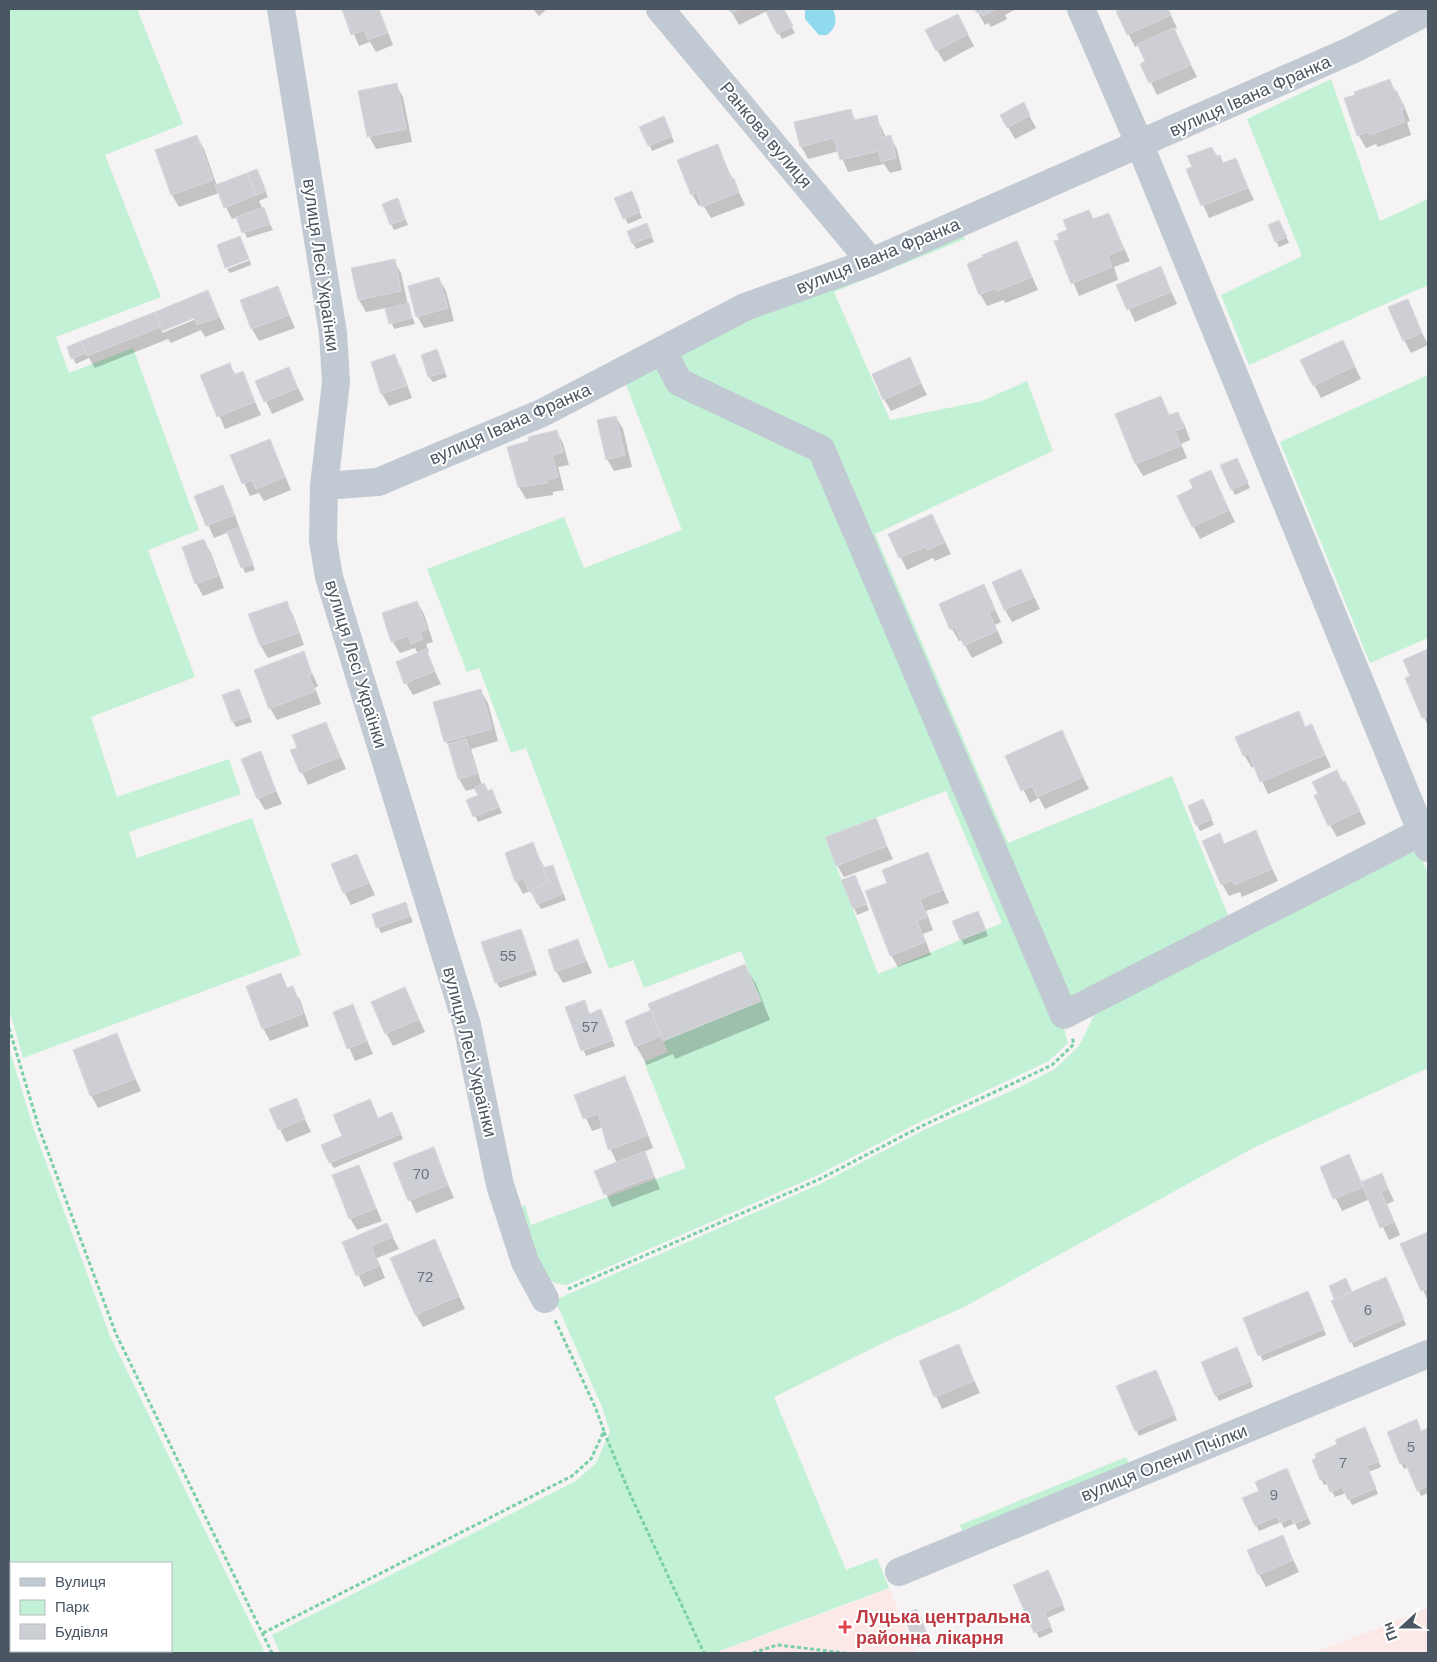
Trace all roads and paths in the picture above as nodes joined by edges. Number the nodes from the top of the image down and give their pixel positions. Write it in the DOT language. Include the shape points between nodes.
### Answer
graph roads {
  1 [pos="281,9"];
  2 [pos="660,9"];
  3 [pos="1082,9"];
  4 [pos="1428,11"];
  5 [pos="1140,145"];
  6 [pos="871,262"];
  7 [pos="662,350"];
  8 [pos="324,486"];
  9 [pos="1426,841"];
  10 [pos="1064,1014"];
  11 [pos="9,1028"];
  12 [pos="545,1299"];
  13 [pos="1428,1354"];
  14 [pos="604,1431"];
  15 [pos="899,1572"];
  16 [pos="263,1633"];
  17 [pos="272,1653"];
  18 [pos="704,1653"];
  19 [pos="753,1653"];
  20 [pos="845,1653"];
  1 -- 8 [label="street, вулиця Лесі Українки" via="333,333 336,382"];
  2 -- 6 [label="street, Ранкова вулиця"];
  3 -- 5 [label="street"];
  4 -- 5 [label="street, вулиця Івана Франка" via="1352,50"];
  5 -- 6 [label="street, вулиця Івана Франка"];
  5 -- 9 [label="street"];
  6 -- 7 [label="street, вулиця Івана Франка" via="745,306"];
  7 -- 8 [label="street, вулиця Івана Франка" via="542,413 378,482"];
  7 -- 10 [label="street" via="679,382 821,449"];
  8 -- 12 [label="street, вулиця Лесі Українки" via="324,541 329,576 467,1026 500,1184 525,1262"];
  9 -- 10 [label="street"];
  10 -- 12 [label="path" via="1074,1044 1052,1065 922,1126 818,1180"];
  11 -- 16 [label="path" via="39,1128 116,1334"];
  12 -- 14 [label="path"];
  13 -- 15 [label="street, вулиця Олени Пчілки"];
  14 -- 16 [label="path" via="591,1459 572,1476"];
  14 -- 18 [label="path"];
  16 -- 17 [label="path"];
  19 -- 20 [label="path" via="776,1645"];
}
